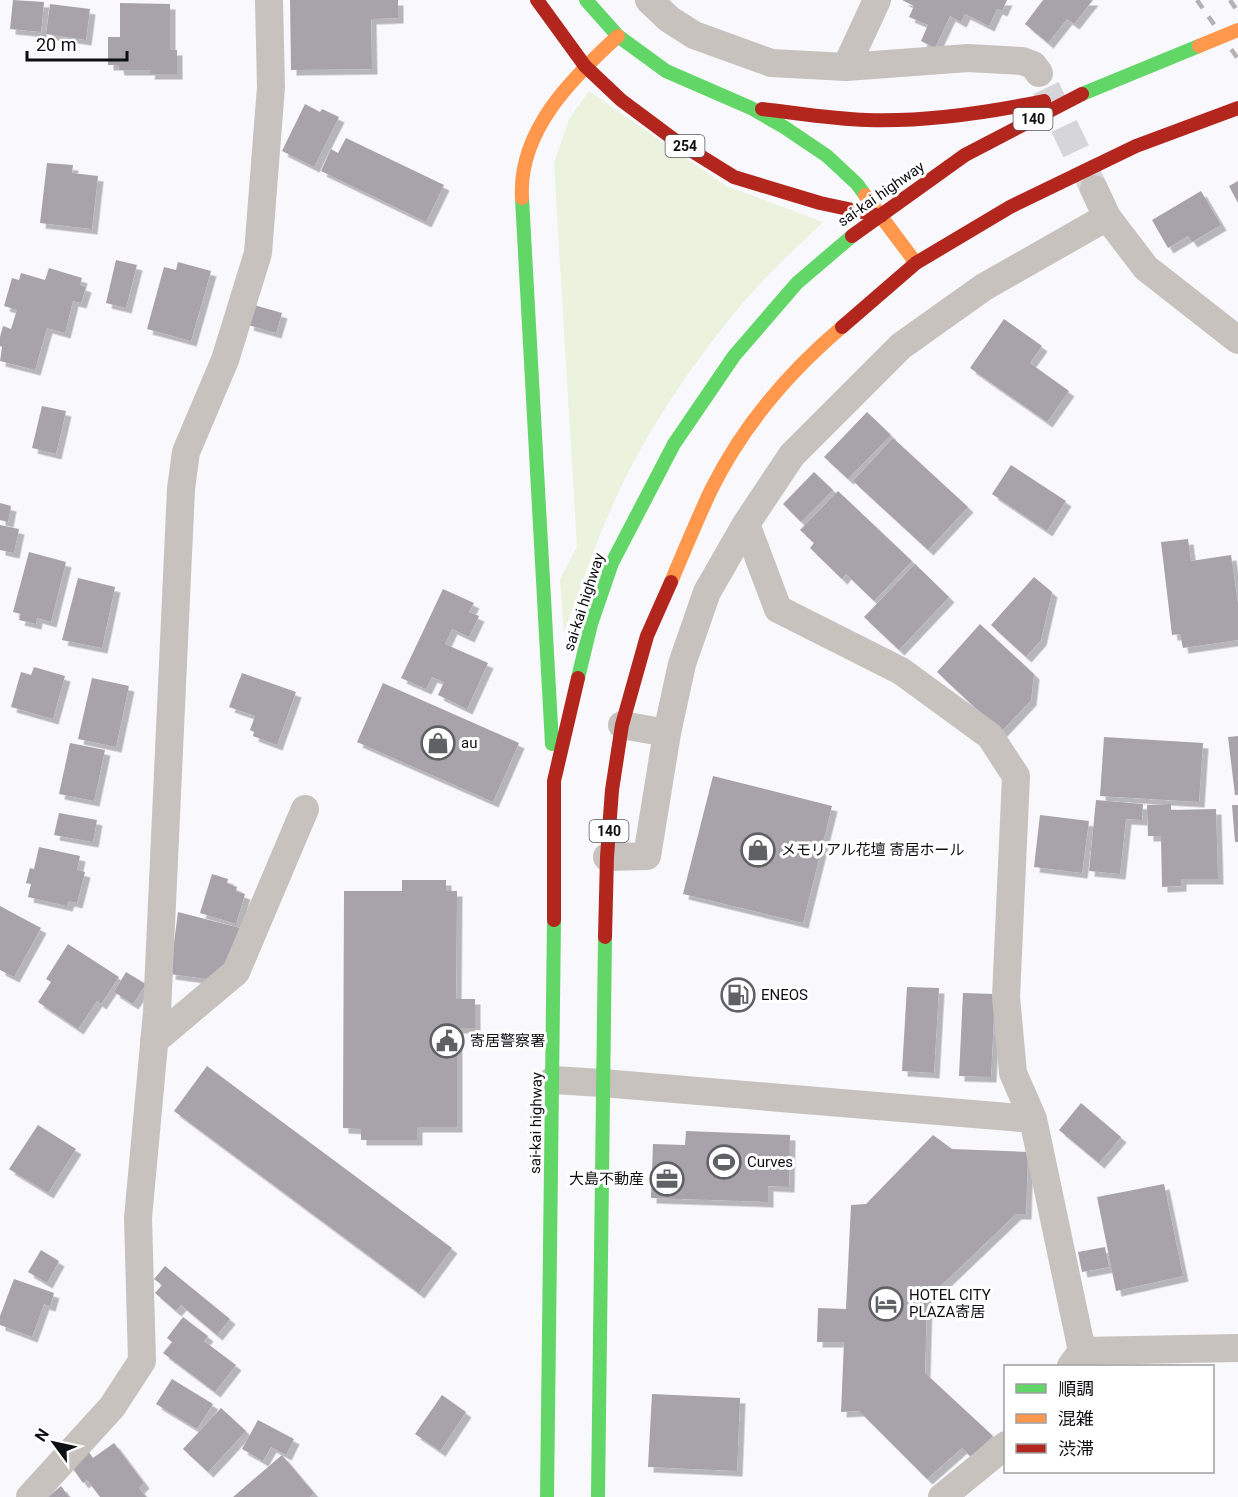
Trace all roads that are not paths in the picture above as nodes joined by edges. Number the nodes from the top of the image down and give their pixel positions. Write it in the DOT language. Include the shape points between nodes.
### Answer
graph roads {
  1 [pos="268,0"];
  2 [pos="537,0"];
  3 [pos="586,0"];
  4 [pos="649,0"];
  5 [pos="877,0"];
  6 [pos="1238,30"];
  7 [pos="618,36"];
  8 [pos="585,66"];
  9 [pos="846,67"];
  10 [pos="1039,73"];
  11 [pos="1087,91"];
  12 [pos="751,108"];
  13 [pos="1238,108"];
  14 [pos="1094,189"];
  15 [pos="881,216"];
  16 [pos="1107,217"];
  17 [pos="916,263"];
  18 [pos="1238,340"];
  19 [pos="746,524"];
  20 [pos="622,726"];
  21 [pos="667,733"];
  22 [pos="554,781"];
  23 [pos="305,810"];
  24 [pos="607,857"];
  25 [pos="154,1041"];
  26 [pos="553,1080"];
  27 [pos="602,1083"];
  28 [pos="1033,1119"];
  29 [pos="1238,1348"];
  30 [pos="1077,1359"];
  31 [pos="1004,1446"];
  32 [pos="950,1495"];
  33 [pos="30,1497"];
  34 [pos="547,1497"];
  35 [pos="598,1497"];
  1 -- 25 [label="street" via="271,87 258,253 225,360 186,452 181,489"];
  2 -- 8 [label="highway, 254"];
  3 -- 7 [label="highway"];
  4 -- 9 [label="street" via="694,35 771,63"];
  5 -- 9 [label="street"];
  6 -- 11 [label="highway, sai-kai highway / 140, bridge"];
  7 -- 8 [label="highway"];
  7 -- 12 [label="highway" via="666,71"];
  8 -- 15 [label="highway, 254" via="630,107 734,177 820,203"];
  8 -- 22 [label="highway" via="531,141 521,182"];
  9 -- 10 [label="street" via="968,58 1022,61 1033,65"];
  11 -- 12 [label="highway" via="1018,107 922,120 864,120"];
  11 -- 15 [label="highway, sai-kai highway / 140" via="965,155"];
  12 -- 15 [label="highway" via="827,156 857,184"];
  13 -- 17 [label="highway, 140" via="1125,151 1010,207"];
  14 -- 16 [label="street"];
  15 -- 17 [label="highway"];
  15 -- 22 [label="highway, sai-kai highway / 140" via="843,242 797,283 734,356 674,444 612,563 591,624"];
  16 -- 18 [label="street" via="1146,268"];
  16 -- 19 [label="street" via="984,287 901,346 792,455"];
  17 -- 20 [label="highway, 140" via="789,376 749,427 712,488 674,572 647,636"];
  19 -- 21 [label="street" via="707,592 682,664"];
  19 -- 28 [label="street" via="778,609 901,672 990,736 1016,776 1006,997 1013,1073"];
  20 -- 21 [label="street"];
  20 -- 24 [label="highway, 140"];
  21 -- 24 [label="street" via="646,856"];
  22 -- 26 [label="highway, sai-kai highway / 140"];
  23 -- 25 [label="street" via="236,972"];
  24 -- 27 [label="highway, 140"];
  25 -- 33 [label="street" via="138,1218 142,1361 112,1407"];
  26 -- 27 [label="street"];
  26 -- 34 [label="highway, sai-kai highway / 140"];
  27 -- 28 [label="street"];
  27 -- 35 [label="highway, 140"];
  28 -- 30 [label="street"];
  29 -- 30 [label="street"];
  31 -- 32 [label="street"];
}
